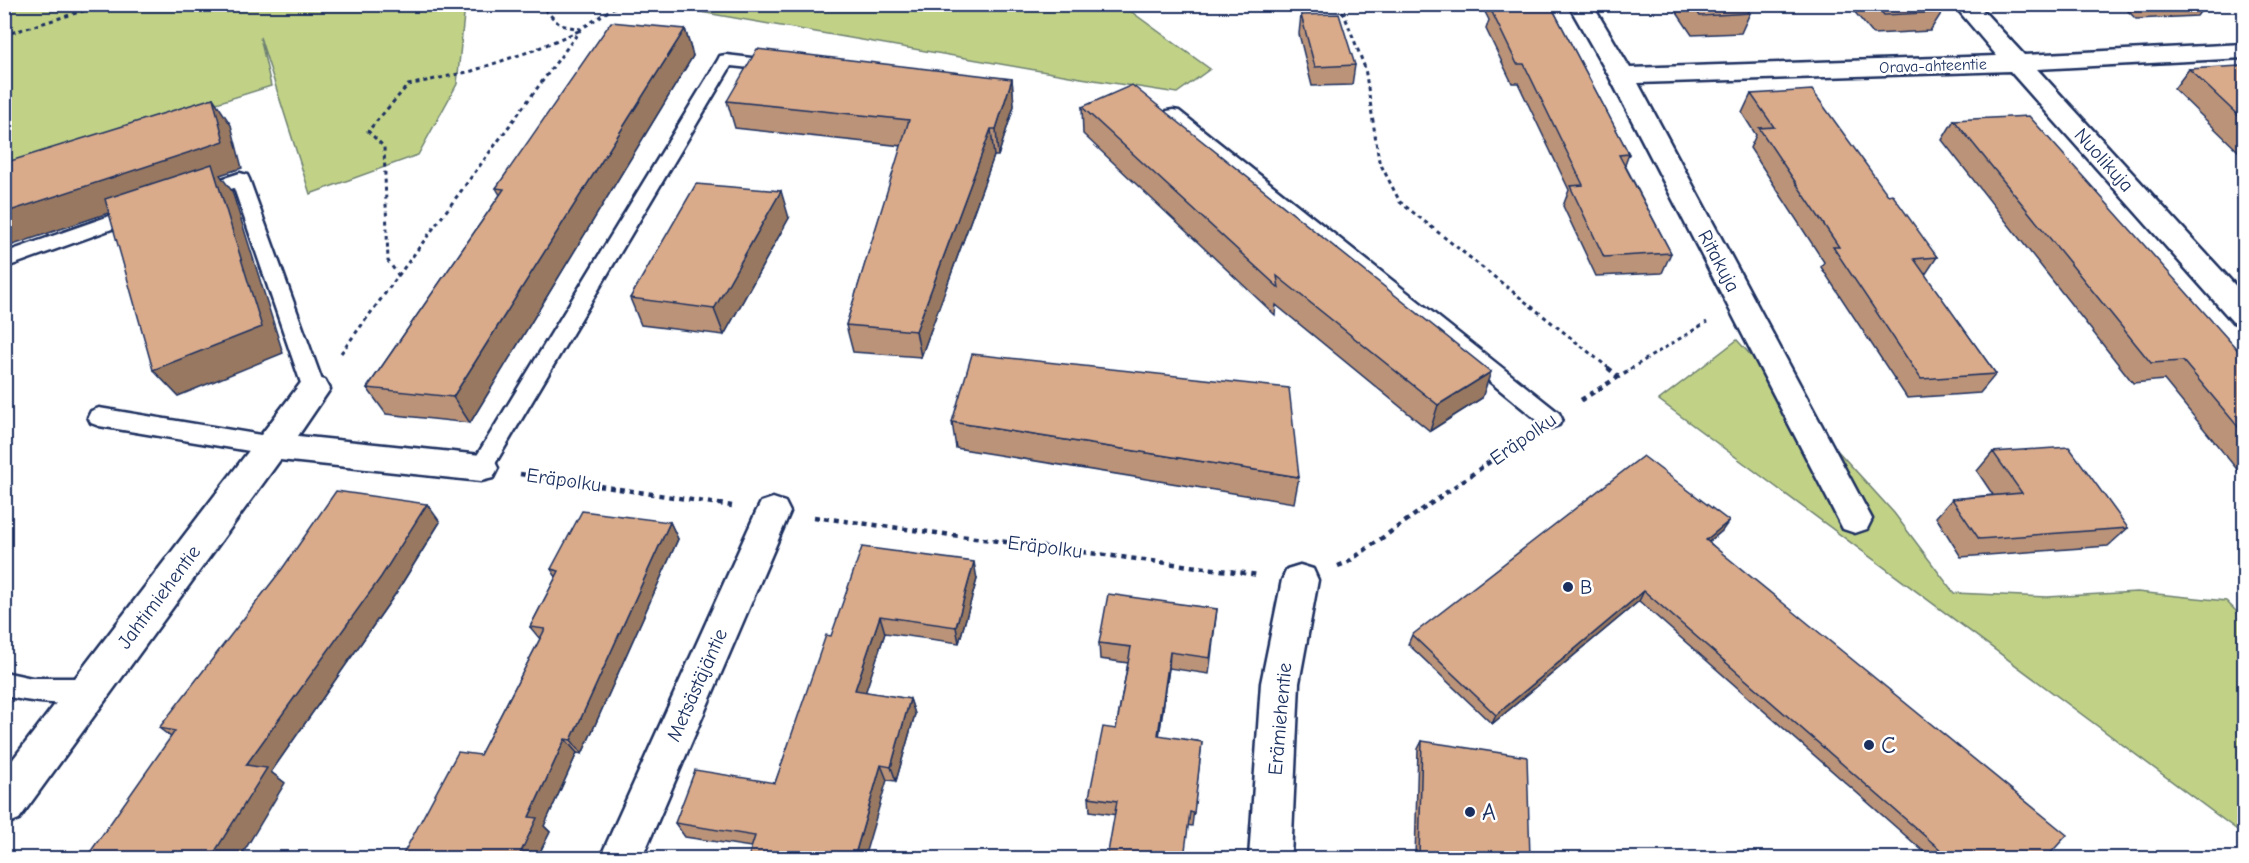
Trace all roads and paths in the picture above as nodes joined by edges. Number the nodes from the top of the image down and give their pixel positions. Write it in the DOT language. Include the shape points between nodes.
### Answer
graph roads {
  1 [pos="106,4"];
  2 [pos="539,4"];
  3 [pos="619,4"];
  4 [pos="1340,4"];
  5 [pos="1580,4"];
  6 [pos="1964,4"];
  7 [pos="581,30"];
  8 [pos="4,35"];
  9 [pos="2244,51"];
  10 [pos="2016,63"];
  11 [pos="798,68"];
  12 [pos="1622,76"];
  13 [pos="1173,115"];
  14 [pos="185,197"];
  15 [pos="163,204"];
  16 [pos="4,261"];
  17 [pos="399,276"];
  18 [pos="1740,302"];
  19 [pos="2244,314"];
  20 [pos="1618,376"];
  21 [pos="314,389"];
  22 [pos="99,417"];
  23 [pos="1551,419"];
  24 [pos="273,446"];
  25 [pos="481,468"];
  26 [pos="773,512"];
  27 [pos="1855,519"];
  28 [pos="1300,580"];
  29 [pos="4,684"];
  30 [pos="88,690"];
  31 [pos="4,805"];
  32 [pos="621,858"];
  33 [pos="1270,858"];
  1 -- 8 [label="path"];
  2 -- 7 [label="path" via="560,25"];
  3 -- 7 [label="path"];
  4 -- 20 [label="path" via="1365,68 1379,161 1400,202"];
  5 -- 12 [label="street, Ritakuja"];
  6 -- 10 [label="street, Nuolikuja"];
  7 -- 17 [label="path"];
  7 -- 17 [label="path" via="472,71 408,85 368,130 384,147 388,261"];
  9 -- 10 [label="street, Orava-ahteentie"];
  10 -- 12 [label="street, Orava-ahteentie"];
  10 -- 19 [label="street, Nuolikuja"];
  11 -- 25 [label="lane" via="726,60"];
  12 -- 18 [label="street, Ritakuja"];
  13 -- 23 [label="lane"];
  14 -- 21 [label="lane" via="240,179"];
  15 -- 16 [label="lane"];
  17 -- 21 [label="path"];
  18 -- 20 [label="path, Eräpolku"];
  18 -- 27 [label="street, Ritakuja"];
  20 -- 23 [label="path, Eräpolku"];
  21 -- 24 [label="street, Jahtimiehentie"];
  22 -- 24 [label="lane"];
  23 -- 28 [label="path, Eräpolku" via="1348,562"];
  24 -- 25 [label="street"];
  24 -- 30 [label="street, Jahtimiehentie"];
  25 -- 26 [label="path, Eräpolku"];
  26 -- 28 [label="path, Eräpolku"];
  26 -- 32 [label="street, Metsästäjäntie"];
  28 -- 33 [label="street, Erämiehentie" via="1280,683"];
  29 -- 30 [label="lane" via="32,690"];
  30 -- 31 [label="street, Jahtimiehentie"];
}
